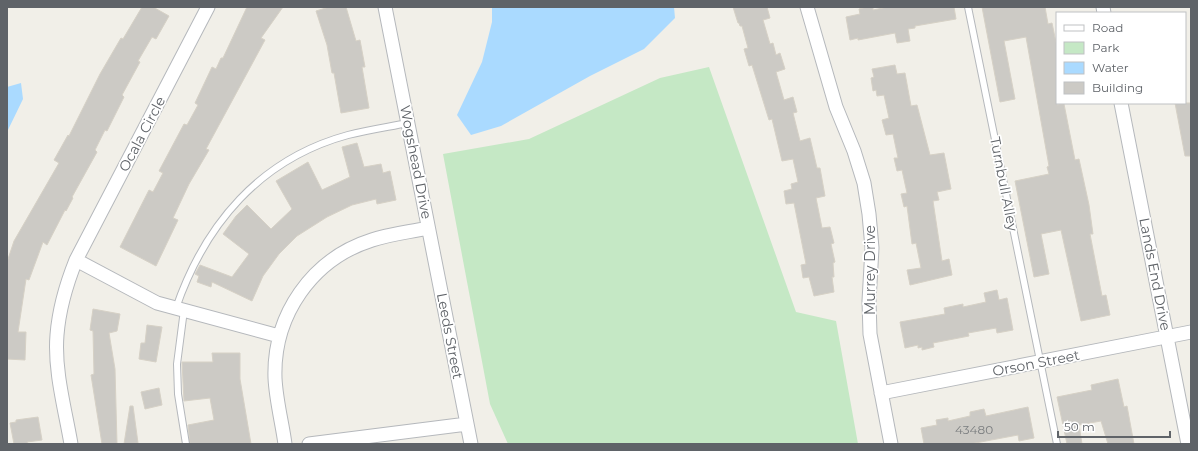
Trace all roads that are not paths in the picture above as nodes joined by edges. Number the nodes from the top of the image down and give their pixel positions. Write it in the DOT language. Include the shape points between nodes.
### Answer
graph roads {
  1 [pos="208,7"];
  2 [pos="385,7"];
  3 [pos="807,7"];
  4 [pos="968,7"];
  5 [pos="1121,104"];
  6 [pos="408,123"];
  7 [pos="428,228"];
  8 [pos="76,260"];
  9 [pos="180,309"];
  10 [pos="1191,332"];
  11 [pos="279,336"];
  12 [pos="1167,337"];
  13 [pos="1040,362"];
  14 [pos="881,393"];
  15 [pos="467,424"];
  16 [pos="71,444"];
  17 [pos="186,444"];
  18 [pos="286,444"];
  19 [pos="309,444"];
  20 [pos="471,444"];
  21 [pos="891,444"];
  22 [pos="1057,444"];
  23 [pos="1188,444"];
  1 -- 8 [label="street, Ocala Circle"];
  2 -- 6 [label="street, Wogshead Drive"];
  3 -- 14 [label="street, Murrey Drive" via="836,107 864,183 872,248 870,334"];
  4 -- 13 [label="lane, Turnbull Alley"];
  5 -- 12 [label="street, Lands End Drive"];
  6 -- 7 [label="street, Wogshead Drive"];
  6 -- 9 [label="lane" via="348,135 320,145 293,158 254,185 209,235 194,261"];
  7 -- 11 [label="street, Wogshead Drive" via="372,240 328,262 297,296"];
  7 -- 15 [label="street, Leeds Street"];
  8 -- 9 [label="street" via="157,302"];
  8 -- 16 [label="street, Ocala Circle" via="61,305 57,335 58,362"];
  9 -- 11 [label="street"];
  9 -- 17 [label="lane" via="178,394"];
  10 -- 12 [label="street, Orson Street"];
  11 -- 18 [label="street, Wogshead Drive" via="275,379"];
  12 -- 13 [label="street, Orson Street"];
  12 -- 23 [label="street, Lands End Drive"];
  13 -- 14 [label="street, Orson Street"];
  13 -- 22 [label="lane, Turnbull Alley"];
  14 -- 21 [label="street, Murrey Drive"];
  15 -- 19 [label="street"];
  15 -- 20 [label="street, Leeds Street"];
}
